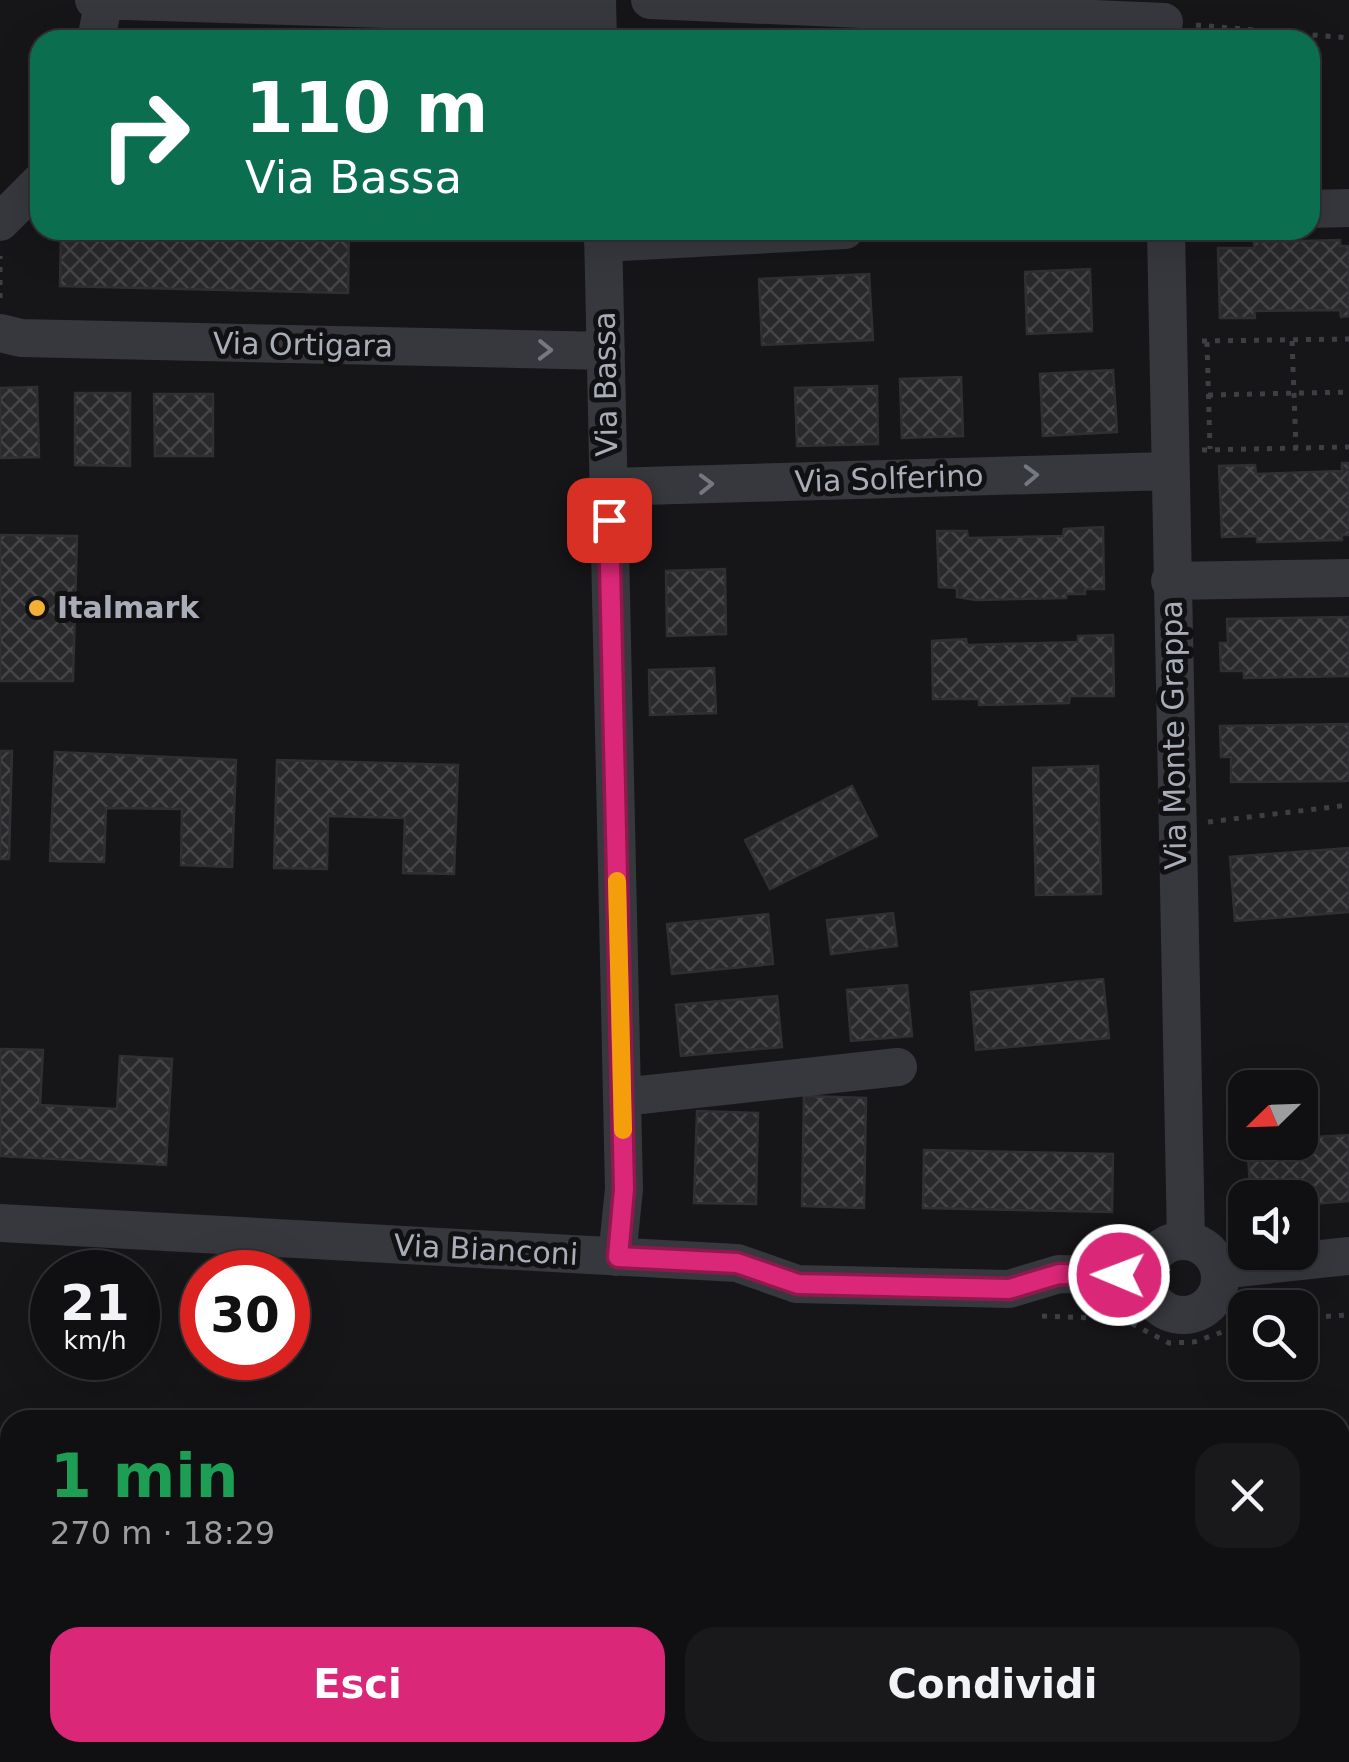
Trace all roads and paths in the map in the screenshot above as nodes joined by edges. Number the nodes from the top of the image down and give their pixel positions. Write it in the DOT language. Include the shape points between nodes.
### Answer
graph roads {
  1 [pos="94,0"];
  2 [pos="596,0"];
  3 [pos="650,0"];
  4 [pos="104,1"];
  5 [pos="1164,21"];
  6 [pos="98,30"];
  7 [pos="598,30"];
  8 [pos="1262,30"];
  9 [pos="1320,35"];
  10 [pos="1349,38"];
  11 [pos="30,192"];
  12 [pos="1349,208"];
  13 [pos="1320,209"];
  14 [pos="0,222"];
  15 [pos="603,240"];
  16 [pos="1166,240"];
  17 [pos="0,334"];
  18 [pos="1349,339"];
  19 [pos="1292,340"];
  20 [pos="1208,341"];
  21 [pos="1167,342"];
  22 [pos="606,352"];
  23 [pos="1349,392"];
  24 [pos="1294,393"];
  25 [pos="1208,395"];
  26 [pos="1296,448"];
  27 [pos="1349,448"];
  28 [pos="1210,450"];
  29 [pos="1168,461"];
  30 [pos="609,503"];
  31 [pos="1349,578"];
  32 [pos="1170,581"];
  33 [pos="1349,805"];
  34 [pos="1176,826"];
  35 [pos="898,1067"];
  36 [pos="622,1096"];
  37 [pos="0,1223"];
  38 [pos="1186,1241"];
  39 [pos="1349,1256"];
  40 [pos="618,1257"];
  41 [pos="1219,1270"];
  42 [pos="1146,1276"];
  43 [pos="1349,1314"];
  44 [pos="1318,1317"];
  1 -- 4 [label="street"];
  2 -- 4 [label="street" via="552,14"];
  2 -- 7 [label="street"];
  3 -- 5 [label="street"];
  4 -- 6 [label="street"];
  5 -- 8 [label="path"];
  9 -- 10 [label="path"];
  11 -- 14 [label="street"];
  12 -- 13 [label="street"];
  15 -- 22 [label="street, Via Bassa"];
  16 -- 21 [label="street, Via Monte Grappa"];
  17 -- 22 [label="street, Via Ortigara, one-way"];
  18 -- 19 [label="path"];
  19 -- 20 [label="path"];
  19 -- 24 [label="path"];
  20 -- 21 [label="path"];
  20 -- 25 [label="path"];
  21 -- 29 [label="street, Via Monte Grappa"];
  22 -- 30 [label="street, Via Bassa"];
  23 -- 24 [label="path"];
  24 -- 25 [label="path"];
  24 -- 26 [label="path"];
  25 -- 28 [label="path"];
  26 -- 27 [label="path"];
  26 -- 28 [label="path"];
  28 -- 29 [label="path"];
  30 -- 29 [label="street, Via Solferino, one-way"];
  29 -- 32 [label="street, Via Monte Grappa"];
  30 -- 36 [label="street, Via Bassa"];
  31 -- 32 [label="street"];
  32 -- 34 [label="street, Via Monte Grappa"];
  33 -- 34 [label="path"];
  34 -- 38 [label="street, Via Monte Grappa"];
  35 -- 36 [label="street"];
  36 -- 40 [label="street, Via Bassa"];
  37 -- 40 [label="street, Via Bianconi"];
  38 -- 41 [label="street" via="1207,1250"];
  38 -- 42 [label="street" via="1163,1246"];
  39 -- 41 [label="street"];
  40 -- 42 [label="street, Via Bianconi" via="737,1263 798,1284 1009,1289 1059,1274"];
  41 -- 42 [label="street" via="1216,1294 1186,1314 1162,1308"];
  43 -- 44 [label="path"];
}
